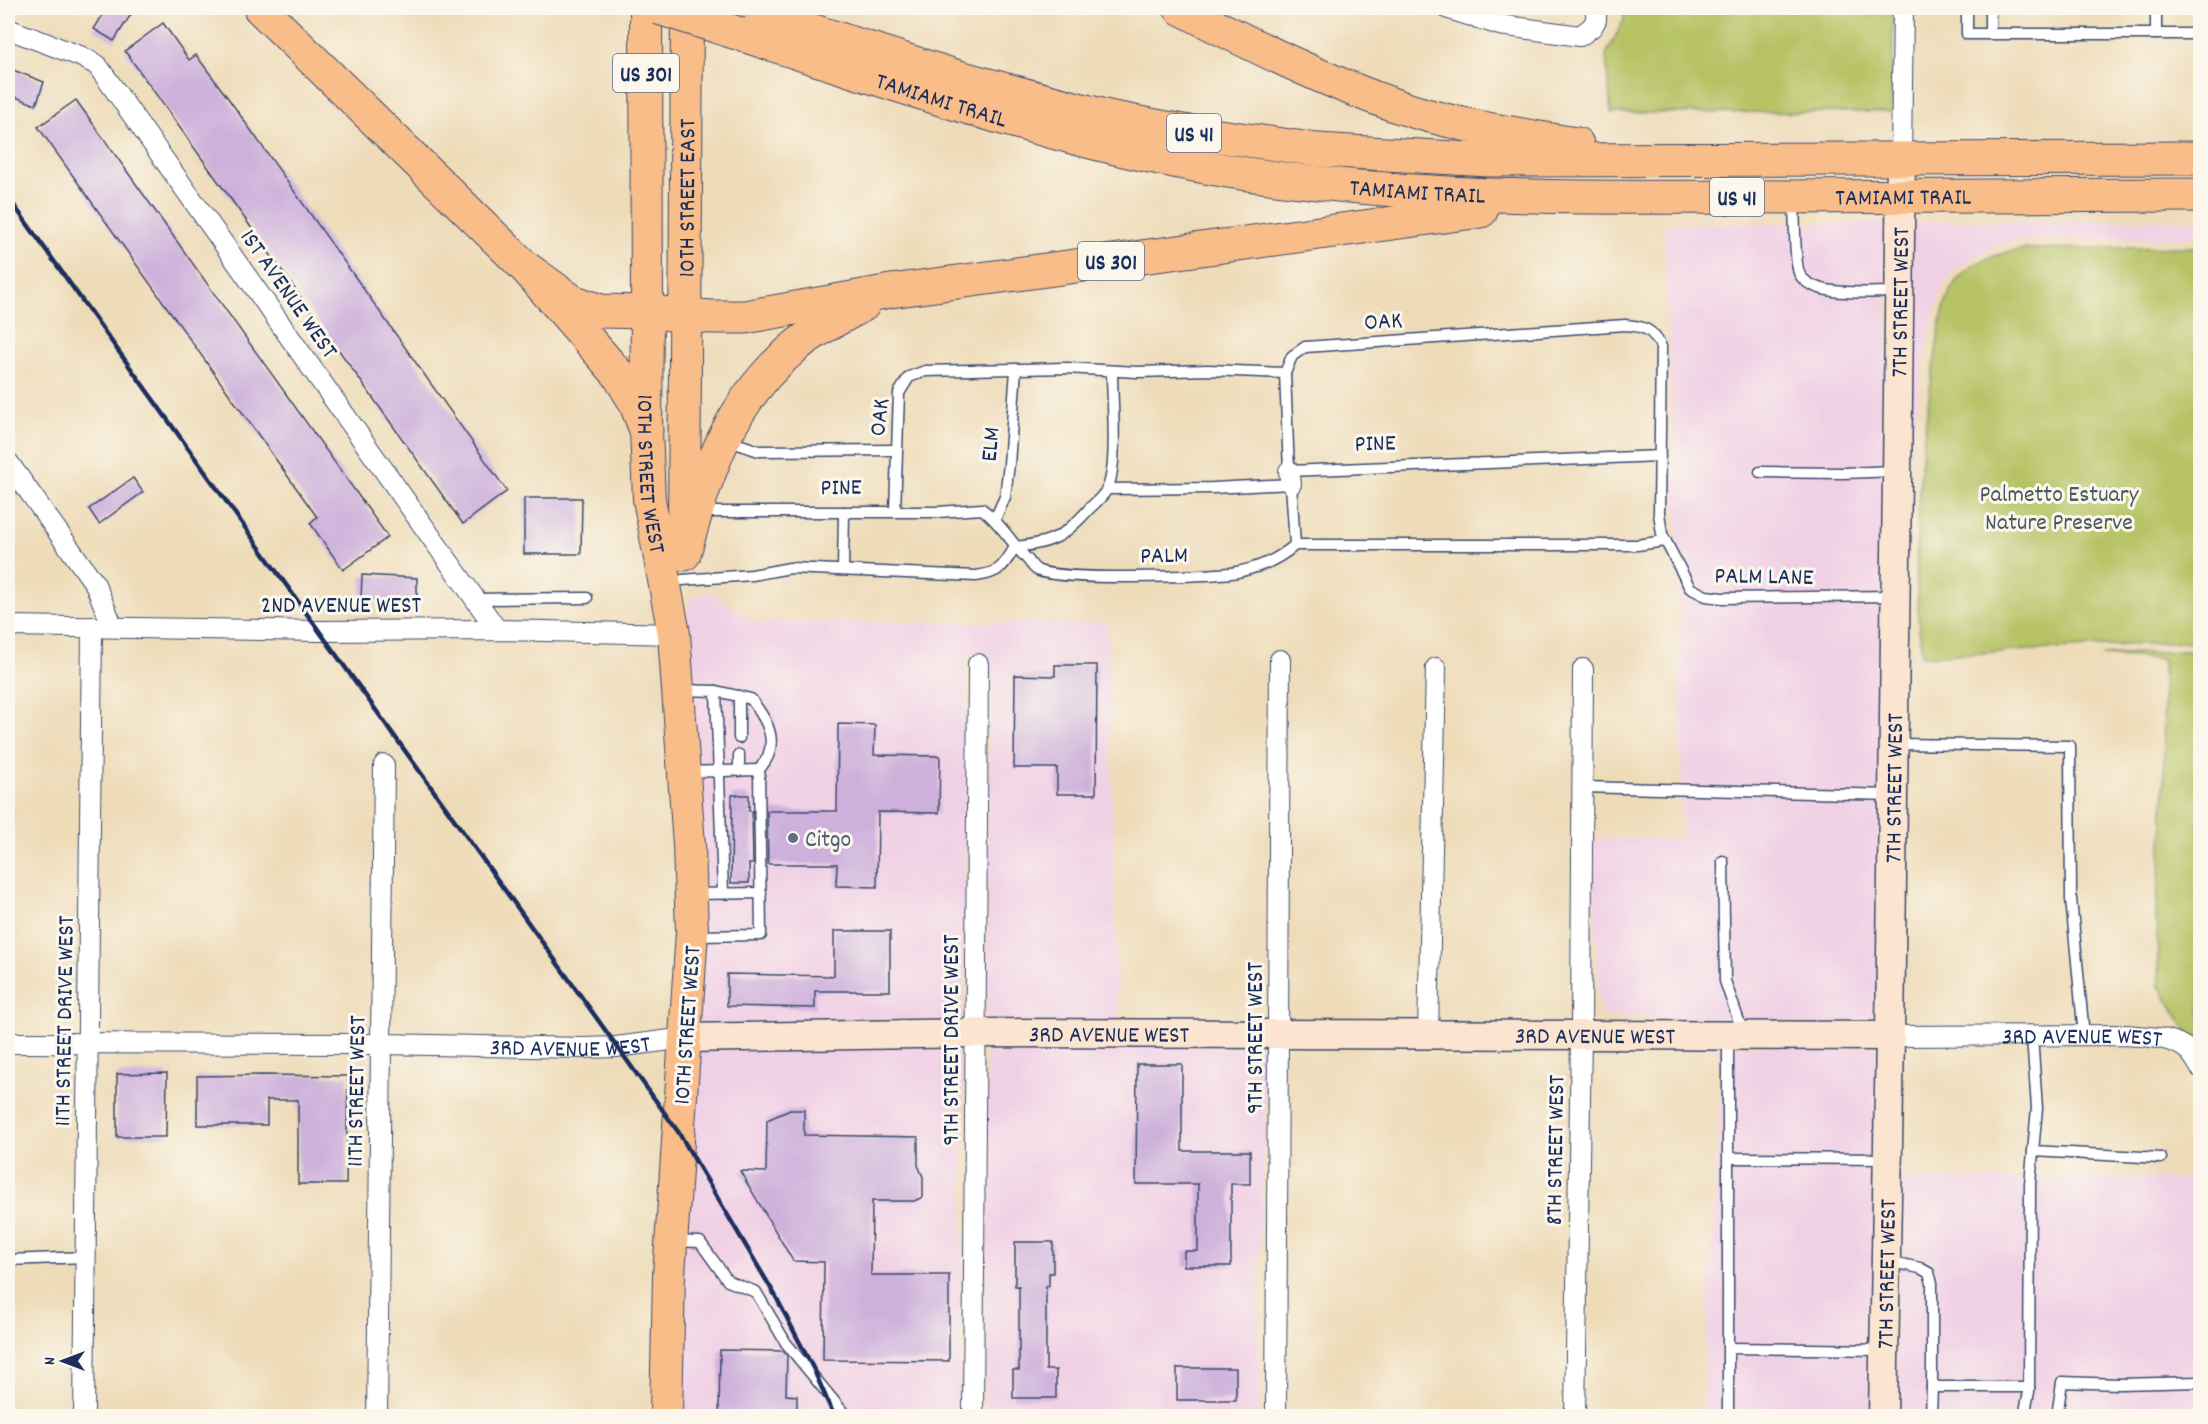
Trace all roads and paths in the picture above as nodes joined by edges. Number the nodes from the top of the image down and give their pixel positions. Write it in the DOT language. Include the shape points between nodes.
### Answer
graph roads {
  1 [pos="260,8"];
  2 [pos="646,8"];
  3 [pos="659,8"];
  4 [pos="687,8"];
  5 [pos="1180,8"];
  6 [pos="1446,8"];
  7 [pos="1903,8"];
  8 [pos="1967,8"];
  9 [pos="1990,8"];
  10 [pos="2156,8"];
  11 [pos="1596,14"];
  12 [pos="741,21"];
  13 [pos="8,29"];
  14 [pos="1990,34"];
  15 [pos="2156,34"];
  16 [pos="2200,34"];
  17 [pos="1900,158"];
  18 [pos="2200,158"];
  19 [pos="1661,159"];
  20 [pos="2200,195"];
  21 [pos="1794,196"];
  22 [pos="1900,196"];
  23 [pos="1575,198"];
  24 [pos="526,268"];
  25 [pos="891,291"];
  26 [pos="1899,292"];
  27 [pos="647,312"];
  28 [pos="685,316"];
  29 [pos="1661,347"];
  30 [pos="1016,370"];
  31 [pos="1112,372"];
  32 [pos="1285,373"];
  33 [pos="646,430"];
  34 [pos="723,439"];
  35 [pos="896,450"];
  36 [pos="1660,456"];
  37 [pos="8,462"];
  38 [pos="1896,471"];
  39 [pos="1760,472"];
  40 [pos="1290,477"];
  41 [pos="1108,489"];
  42 [pos="894,511"];
  43 [pos="690,512"];
  44 [pos="844,512"];
  45 [pos="995,519"];
  46 [pos="1665,541"];
  47 [pos="1295,545"];
  48 [pos="1015,547"];
  49 [pos="683,567"];
  50 [pos="843,570"];
  51 [pos="1894,596"];
  52 [pos="587,598"];
  53 [pos="475,599"];
  54 [pos="8,626"];
  55 [pos="92,627"];
  56 [pos="113,627"];
  57 [pos="497,630"];
  58 [pos="674,634"];
  59 [pos="1280,660"];
  60 [pos="978,664"];
  61 [pos="1436,668"];
  62 [pos="1583,669"];
  63 [pos="678,690"];
  64 [pos="716,691"];
  65 [pos="738,696"];
  66 [pos="739,738"];
  67 [pos="1893,744"];
  68 [pos="740,754"];
  69 [pos="384,765"];
  70 [pos="759,770"];
  71 [pos="740,771"];
  72 [pos="684,772"];
  73 [pos="718,772"];
  74 [pos="1582,787"];
  75 [pos="1893,795"];
  76 [pos="1723,861"];
  77 [pos="723,893"];
  78 [pos="761,893"];
  79 [pos="691,894"];
  80 [pos="692,936"];
  81 [pos="975,1033"];
  82 [pos="1428,1034"];
  83 [pos="1280,1035"];
  84 [pos="1581,1036"];
  85 [pos="1736,1036"];
  86 [pos="1890,1036"];
  87 [pos="2032,1036"];
  88 [pos="2084,1036"];
  89 [pos="686,1038"];
  90 [pos="8,1043"];
  91 [pos="88,1044"];
  92 [pos="381,1044"];
  93 [pos="2200,1067"];
  94 [pos="2033,1151"];
  95 [pos="1729,1158"];
  96 [pos="2161,1158"];
  97 [pos="1888,1159"];
  98 [pos="672,1241"];
  99 [pos="86,1257"];
  100 [pos="8,1260"];
  101 [pos="1886,1260"];
  102 [pos="1729,1348"];
  103 [pos="1884,1350"];
  104 [pos="2200,1382"];
  105 [pos="1932,1387"];
  106 [pos="2029,1387"];
  107 [pos="84,1416"];
  108 [pos="377,1416"];
  109 [pos="666,1416"];
  110 [pos="846,1416"];
  111 [pos="973,1416"];
  112 [pos="1276,1416"];
  113 [pos="1575,1416"];
  114 [pos="1728,1416"];
  115 [pos="1883,1416"];
  116 [pos="1931,1416"];
  117 [pos="2024,1416"];
  118 [pos="2057,1416"];
  1 -- 24 [label="highway"];
  2 -- 27 [label="main road, 10TH STREET EAST / US 301"];
  3 -- 12 [label="highway, TAMIAMI TRAIL / US 41, bridge"];
  4 -- 28 [label="main road, 10TH STREET EAST"];
  5 -- 19 [label="highway" via="1323,77 1398,107 1472,126"];
  6 -- 11 [label="street" via="1500,26 1580,36 1592,27"];
  7 -- 17 [label="street"];
  8 -- 14 [label="lane" via="1967,34"];
  9 -- 14 [label="lane"];
  10 -- 15 [label="lane"];
  12 -- 19 [label="highway, TAMIAMI TRAIL / US 41" via="1098,114 1177,130 1318,150 1417,157"];
  12 -- 23 [label="highway, TAMIAMI TRAIL / US 41" via="1027,126 1092,143 1297,181 1391,191"];
  13 -- 53 [label="street, 1ST AVENUE WEST" via="97,65"];
  14 -- 15 [label="lane"];
  15 -- 16 [label="lane"];
  17 -- 18 [label="highway, TAMIAMI TRAIL / US 41"];
  17 -- 19 [label="highway, TAMIAMI TRAIL / US 41"];
  17 -- 22 [label="street, 7TH STREET WEST"];
  20 -- 22 [label="highway, TAMIAMI TRAIL / US 41"];
  21 -- 22 [label="highway, TAMIAMI TRAIL / US 41"];
  21 -- 23 [label="highway, TAMIAMI TRAIL / US 41"];
  21 -- 26 [label="lane" via="1798,273 1809,284 1824,291"];
  22 -- 26 [label="street, 7TH STREET WEST"];
  23 -- 25 [label="highway, US 301"];
  24 -- 27 [label="highway" via="572,301 601,311"];
  24 -- 33 [label="highway" via="618,374"];
  25 -- 28 [label="highway, US 301" via="745,317"];
  25 -- 34 [label="highway" via="820,329 777,362 735,416"];
  26 -- 38 [label="street, 7TH STREET WEST"];
  27 -- 28 [label="highway, US 301"];
  27 -- 33 [label="main road, 10TH STREET WEST"];
  28 -- 43 [label="main road, 10TH STREET WEST"];
  29 -- 32 [label="lane, OAK" via="1650,330 1625,325 1305,347 1292,356"];
  29 -- 36 [label="lane, PALM LANE"];
  30 -- 31 [label="lane, OAK" via="1066,368"];
  30 -- 35 [label="lane, OAK" via="925,371 909,377 899,393"];
  30 -- 45 [label="lane, ELM" via="1010,464 1005,497"];
  31 -- 32 [label="lane, OAK"];
  31 -- 41 [label="lane" via="1112,474"];
  32 -- 40 [label="lane"];
  33 -- 58 [label="main road, 10TH STREET WEST" via="649,499"];
  34 -- 35 [label="lane, OAK" via="759,451"];
  34 -- 43 [label="highway"];
  35 -- 42 [label="lane, OAK"];
  36 -- 40 [label="lane, PINE"];
  36 -- 46 [label="lane, PALM LANE" via="1659,513"];
  37 -- 56 [label="street" via="95,584"];
  38 -- 39 [label="lane"];
  38 -- 51 [label="street, 7TH STREET WEST"];
  40 -- 41 [label="lane, PINE" via="1213,488"];
  40 -- 47 [label="lane"];
  41 -- 48 [label="lane" via="1062,535 1041,544"];
  42 -- 44 [label="lane, PINE"];
  42 -- 45 [label="lane, PINE" via="982,510"];
  43 -- 44 [label="lane, PINE"];
  43 -- 49 [label="highway"];
  44 -- 50 [label="lane"];
  45 -- 48 [label="lane, PALM"];
  46 -- 47 [label="lane" via="1637,545"];
  46 -- 51 [label="lane, PALM LANE" via="1690,588 1706,596"];
  47 -- 48 [label="lane, PALM" via="1283,556 1238,572 1139,576 1037,570"];
  48 -- 50 [label="lane" via="1004,566 993,574"];
  49 -- 50 [label="lane" via="752,574 790,568"];
  49 -- 58 [label="main road, 10TH STREET WEST"];
  51 -- 67 [label="street, 7TH STREET WEST"];
  52 -- 53 [label="lane"];
  53 -- 57 [label="street, 1ST AVENUE WEST"];
  54 -- 55 [label="street, 2ND AVENUE WEST"];
  55 -- 56 [label="street, 2ND AVENUE WEST"];
  55 -- 91 [label="street, 11TH STREET DRIVE WEST"];
  56 -- 57 [label="street, 2ND AVENUE WEST"];
  57 -- 58 [label="street, 2ND AVENUE WEST"];
  58 -- 63 [label="main road, 10TH STREET WEST"];
  59 -- 83 [label="street, 9TH STREET WEST"];
  60 -- 81 [label="street, 9TH STREET DRIVE WEST"];
  61 -- 82 [label="street"];
  62 -- 74 [label="street, 8TH STREET WEST"];
  63 -- 64 [label="lane"];
  63 -- 72 [label="main road, 10TH STREET WEST"];
  64 -- 65 [label="lane"];
  64 -- 73 [label="lane"];
  65 -- 66 [label="lane"];
  65 -- 70 [label="lane" via="752,699 769,729 770,753"];
  67 -- 75 [label="street, 7TH STREET WEST"];
  67 -- 88 [label="lane" via="2070,746 2071,899"];
  68 -- 71 [label="lane"];
  69 -- 92 [label="street, 11TH STREET WEST"];
  70 -- 71 [label="lane"];
  70 -- 78 [label="lane" via="754,862"];
  71 -- 73 [label="lane"];
  72 -- 73 [label="lane"];
  72 -- 79 [label="main road, 10TH STREET WEST"];
  73 -- 77 [label="lane" via="727,842"];
  74 -- 75 [label="lane"];
  74 -- 84 [label="street, 8TH STREET WEST"];
  75 -- 86 [label="street, 7TH STREET WEST"];
  76 -- 85 [label="lane" via="1725,981"];
  77 -- 78 [label="lane"];
  77 -- 79 [label="lane"];
  78 -- 80 [label="lane" via="761,935"];
  79 -- 80 [label="main road, 10TH STREET WEST"];
  80 -- 89 [label="main road, 10TH STREET WEST"];
  81 -- 83 [label="street, 3RD AVENUE WEST"];
  81 -- 89 [label="street, 3RD AVENUE WEST"];
  81 -- 111 [label="street, 9TH STREET DRIVE WEST"];
  82 -- 83 [label="street, 3RD AVENUE WEST"];
  82 -- 84 [label="street, 3RD AVENUE WEST"];
  83 -- 112 [label="street, 9TH STREET WEST"];
  84 -- 85 [label="street, 3RD AVENUE WEST"];
  84 -- 113 [label="street, 8TH STREET WEST"];
  85 -- 86 [label="street, 3RD AVENUE WEST"];
  85 -- 95 [label="lane"];
  86 -- 87 [label="street, 3RD AVENUE WEST"];
  86 -- 97 [label="street, 7TH STREET WEST"];
  87 -- 88 [label="street, 3RD AVENUE WEST"];
  87 -- 94 [label="lane" via="2037,1108"];
  88 -- 93 [label="street, 3RD AVENUE WEST" via="2127,1035 2173,1042 2189,1050"];
  89 -- 92 [label="street, 3RD AVENUE WEST" via="583,1048"];
  89 -- 98 [label="main road, 10TH STREET WEST"];
  90 -- 91 [label="street, 3RD AVENUE WEST"];
  91 -- 92 [label="street, 3RD AVENUE WEST"];
  91 -- 99 [label="street, 11TH STREET DRIVE WEST"];
  92 -- 108 [label="street, 11TH STREET WEST"];
  94 -- 96 [label="lane"];
  94 -- 106 [label="lane"];
  95 -- 97 [label="lane"];
  95 -- 102 [label="lane"];
  97 -- 101 [label="street, 7TH STREET WEST"];
  98 -- 109 [label="main road, 10TH STREET WEST"];
  98 -- 110 [label="lane" via="700,1242 728,1281 756,1292 786,1343"];
  99 -- 100 [label="lane"];
  99 -- 107 [label="street, 11TH STREET DRIVE WEST"];
  101 -- 103 [label="street, 7TH STREET WEST"];
  101 -- 105 [label="lane" via="1929,1273"];
  102 -- 103 [label="lane"];
  102 -- 114 [label="lane"];
  103 -- 115 [label="street, 7TH STREET WEST"];
  104 -- 118 [label="lane" via="2062,1382"];
  105 -- 106 [label="lane"];
  105 -- 116 [label="lane"];
  106 -- 117 [label="lane"];
}
